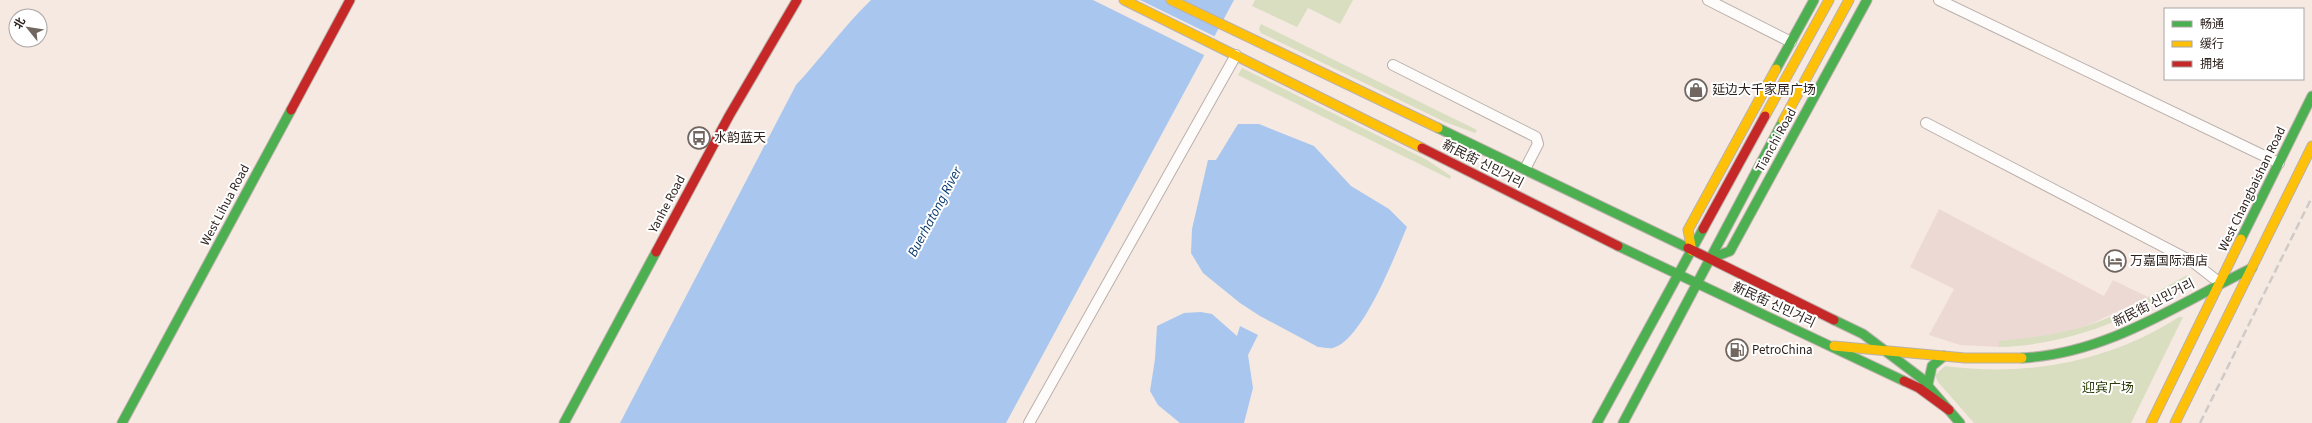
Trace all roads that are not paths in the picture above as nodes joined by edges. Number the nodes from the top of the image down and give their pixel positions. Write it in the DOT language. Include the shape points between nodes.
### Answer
graph roads {
  1 [pos="350,0"];
  2 [pos="797,0"];
  3 [pos="1124,0"];
  4 [pos="1171,0"];
  5 [pos="1708,0"];
  6 [pos="1814,0"];
  7 [pos="1829,0"];
  8 [pos="1850,0"];
  9 [pos="1867,0"];
  10 [pos="1939,0"];
  11 [pos="1791,42"];
  12 [pos="1245,50"];
  13 [pos="1393,65"];
  14 [pos="2312,96"];
  15 [pos="1926,123"];
  16 [pos="2312,146"];
  17 [pos="2279,163"];
  18 [pos="1525,170"];
  19 [pos="1692,250"];
  20 [pos="1709,259"];
  21 [pos="2252,268"];
  22 [pos="1679,276"];
  23 [pos="1696,284"];
  24 [pos="2220,284"];
  25 [pos="1863,334"];
  26 [pos="1832,346"];
  27 [pos="1884,350"];
  28 [pos="1920,353"];
  29 [pos="1944,356"];
  30 [pos="1928,384"];
  31 [pos="1949,410"];
  32 [pos="122,423"];
  33 [pos="564,423"];
  34 [pos="1029,423"];
  35 [pos="1597,423"];
  36 [pos="1623,423"];
  37 [pos="1960,423"];
  38 [pos="2151,423"];
  39 [pos="2175,423"];
  1 -- 32 [label="main road, West Lihua Road"];
  2 -- 33 [label="main road, Yanhe Road" via="729,116"];
  3 -- 12 [label="main road, 新民街 신민거리" via="1220,48"];
  4 -- 12 [label="main road, 新民街 신민거리" via="1229,28"];
  5 -- 11 [label="street"];
  6 -- 11 [label="main road"];
  7 -- 19 [label="main road, Tianchi Road"];
  8 -- 20 [label="main road, Tianchi Road"];
  9 -- 20 [label="main road, Tianchi Road" via="1730,251"];
  10 -- 17 [label="street"];
  11 -- 19 [label="main road" via="1688,230"];
  12 -- 18 [label="main road, 新民街 신민거리" via="1439,130"];
  12 -- 22 [label="main road, 新民街 신민거리"];
  12 -- 34 [label="street"];
  13 -- 18 [label="street" via="1536,137 1538,144"];
  14 -- 17 [label="main road, West Changbaishan Road"];
  15 -- 24 [label="street" via="2193,262"];
  16 -- 21 [label="main road"];
  17 -- 24 [label="main road, West Changbaishan Road"];
  18 -- 19 [label="main road, 新民街 신민거리"];
  19 -- 20 [label="main road, 新民街 신민거리"];
  19 -- 22 [label="main road, Tianchi Road"];
  20 -- 23 [label="main road, Tianchi Road"];
  20 -- 25 [label="main road, 新民街 신민거리"];
  21 -- 24 [label="main road, 新民街 신민거리"];
  21 -- 39 [label="main road"];
  22 -- 23 [label="main road, 新民街 신민거리"];
  22 -- 35 [label="main road, Tianchi Road"];
  23 -- 26 [label="main road, 新民街 신민거리"];
  23 -- 36 [label="main road, Tianchi Road"];
  24 -- 29 [label="main road, 新民街 신민거리" via="2137,328 2094,345 2065,352 2006,360"];
  24 -- 38 [label="main road, West Changbaishan Road"];
  25 -- 27 [label="main road, 新民街 신민거리"];
  25 -- 28 [label="main road, 新民街 신민거리"];
  26 -- 27 [label="main road, 新民街 신민거리"];
  26 -- 31 [label="main road, 新民街 신민거리" via="1919,388"];
  27 -- 28 [label="main road, 新民街 신민거리"];
  27 -- 30 [label="main road, 新民街 신민거리"];
  28 -- 29 [label="main road, 新民街 신민거리"];
  29 -- 30 [label="main road" via="1932,366"];
  30 -- 31 [label="main road, 新民街 신민거리"];
  31 -- 37 [label="main road, 新民街 신민거리"];
}
